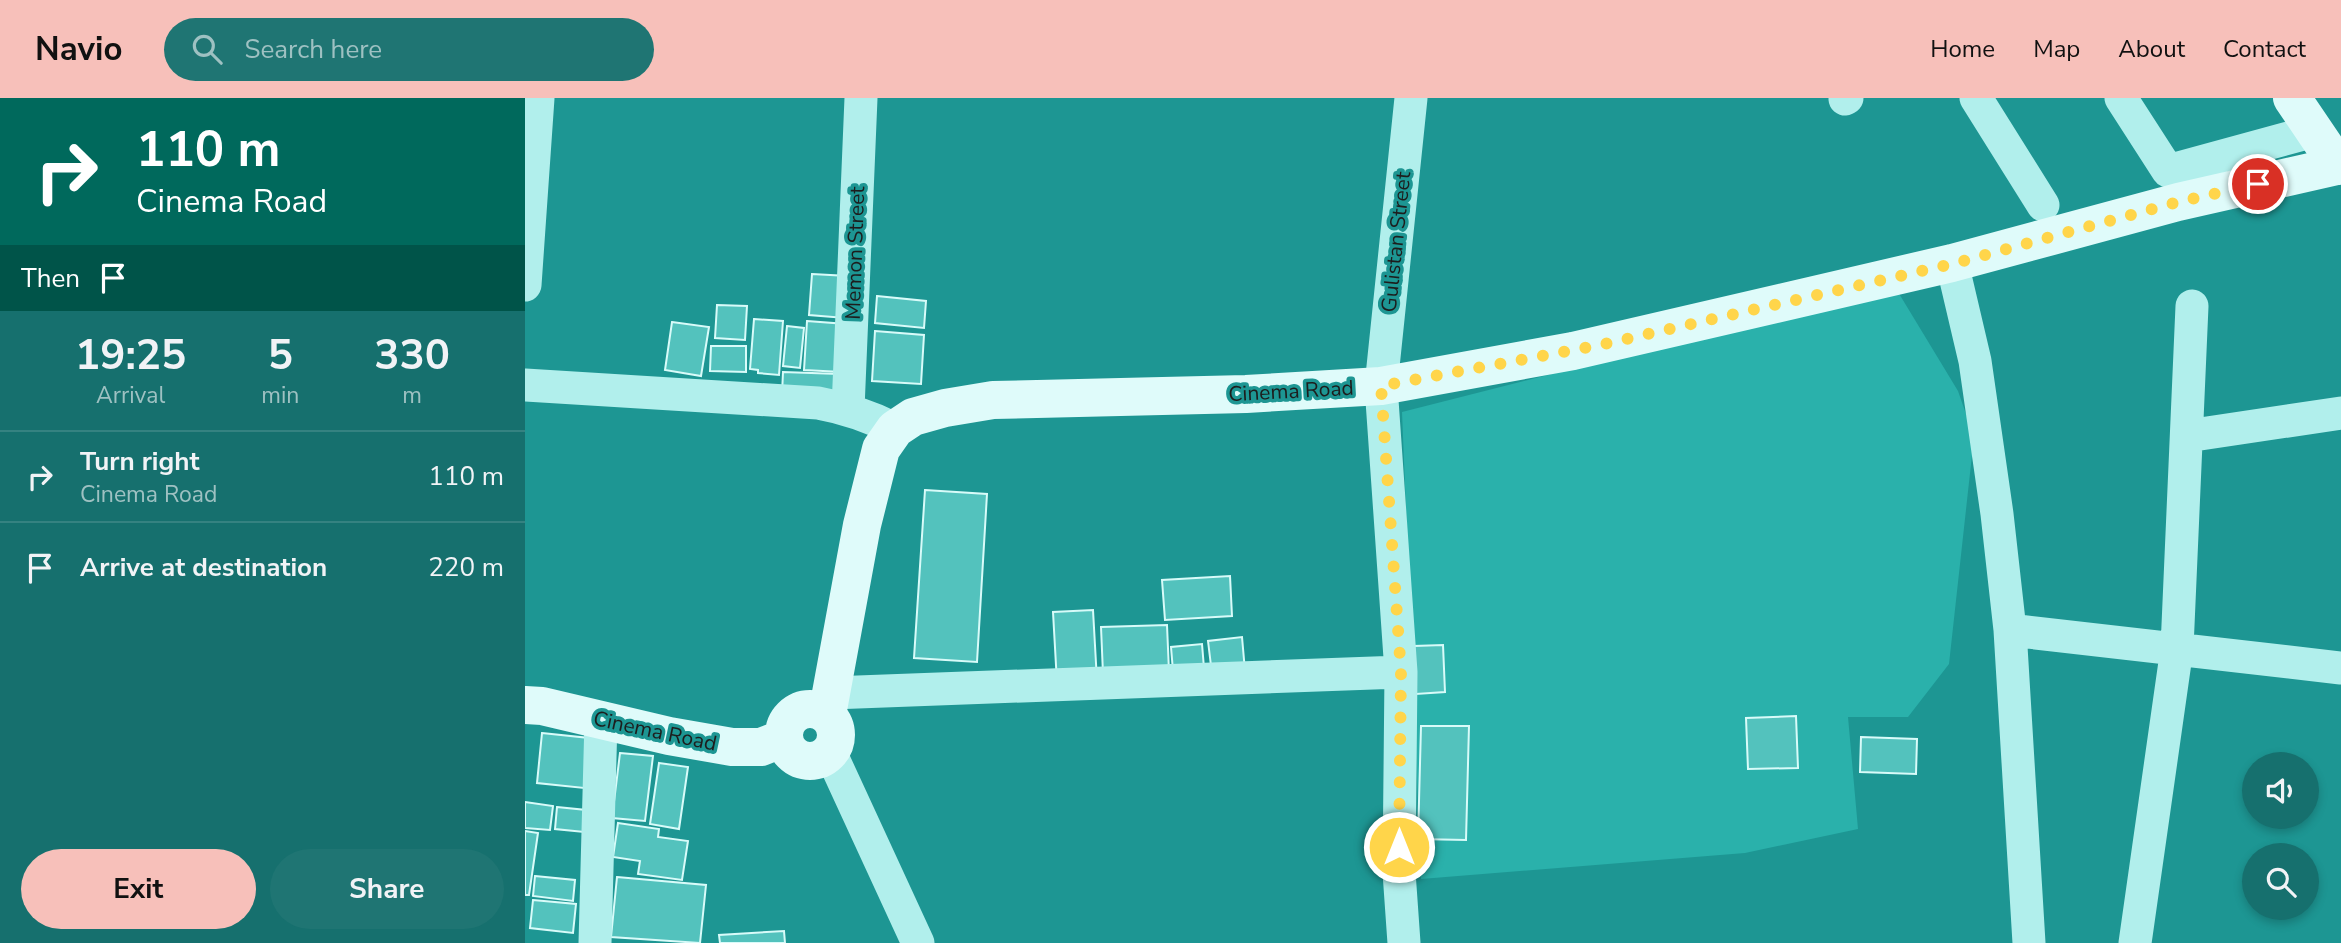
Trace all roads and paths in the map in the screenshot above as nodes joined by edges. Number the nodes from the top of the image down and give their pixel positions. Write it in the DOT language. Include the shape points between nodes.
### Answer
graph roads {
  1 [pos="538,98"];
  2 [pos="861,98"];
  3 [pos="1411,98"];
  4 [pos="1976,98"];
  5 [pos="2121,98"];
  6 [pos="2292,98"];
  7 [pos="2314,131"];
  8 [pos="2339,166"];
  9 [pos="2043,205"];
  10 [pos="1952,264"];
  11 [pos="525,285"];
  12 [pos="2192,306"];
  13 [pos="525,384"];
  14 [pos="1381,386"];
  15 [pos="848,409"];
  16 [pos="2341,413"];
  17 [pos="895,429"];
  18 [pos="2187,436"];
  19 [pos="2010,630"];
  20 [pos="2177,648"];
  21 [pos="1401,672"];
  22 [pos="2341,678"];
  23 [pos="525,705"];
  24 [pos="601,720"];
  25 [pos="829,720"];
  26 [pos="595,943"];
  27 [pos="918,943"];
  28 [pos="1404,943"];
  29 [pos="2029,943"];
  30 [pos="2135,943"];
  1 -- 11 [label="street"];
  2 -- 15 [label="street, Memon Street"];
  3 -- 14 [label="street, Gulistan Street"];
  4 -- 9 [label="street"];
  5 -- 7 [label="street" via="2168,171"];
  6 -- 7 [label="street"];
  7 -- 8 [label="street"];
  8 -- 10 [label="street, Cinema Road" via="2178,202"];
  10 -- 14 [label="street, Cinema Road" via="1573,351"];
  10 -- 19 [label="street" via="1975,361"];
  12 -- 18 [label="street"];
  13 -- 15 [label="street" via="818,403"];
  14 -- 17 [label="street, Cinema Road" via="993,400 912,416"];
  14 -- 21 [label="street, Gulistan Street"];
  15 -- 17 [label="street"];
  16 -- 18 [label="street"];
  17 -- 25 [label="street" via="881,449 862,525"];
  18 -- 20 [label="street"];
  19 -- 20 [label="street"];
  19 -- 29 [label="street"];
  20 -- 22 [label="street"];
  20 -- 30 [label="street"];
  21 -- 25 [label="street"];
  21 -- 28 [label="street, Gulistan Street" via="1399,872"];
  23 -- 24 [label="street, Cinema Road"];
  24 -- 25 [label="street, Cinema Road" via="732,747 761,747 784,738 790,719 807,709"];
  24 -- 26 [label="street"];
  25 -- 27 [label="street"];
}
